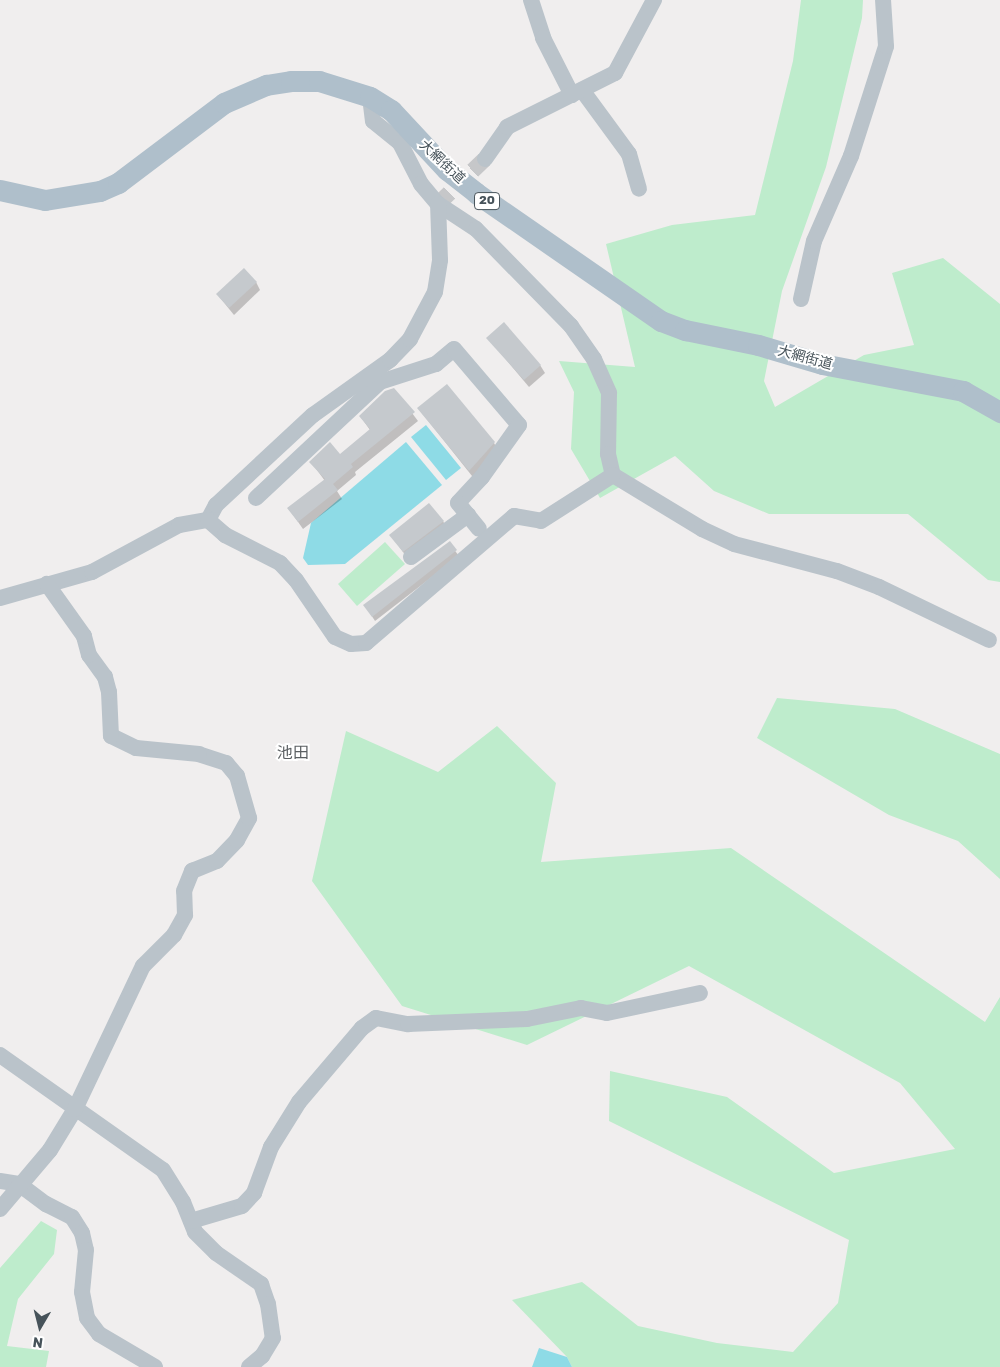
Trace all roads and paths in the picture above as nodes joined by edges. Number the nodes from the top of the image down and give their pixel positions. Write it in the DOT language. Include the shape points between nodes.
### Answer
graph roads {
  1 [pos="532,0"];
  2 [pos="654,0"];
  3 [pos="883,0"];
  4 [pos="577,93"];
  5 [pos="370,97"];
  6 [pos="485,159"];
  7 [pos="639,189"];
  8 [pos="0,190"];
  9 [pos="438,204"];
  10 [pos="801,300"];
  11 [pos="358,394"];
  12 [pos="1000,412"];
  13 [pos="613,475"];
  14 [pos="256,498"];
  15 [pos="468,515"];
  16 [pos="208,520"];
  17 [pos="479,529"];
  18 [pos="411,557"];
  19 [pos="47,584"];
  20 [pos="0,598"];
  21 [pos="989,640"];
  22 [pos="700,993"];
  23 [pos="0,1055"];
  24 [pos="75,1109"];
  25 [pos="0,1181"];
  26 [pos="19,1184"];
  27 [pos="0,1209"];
  28 [pos="191,1221"];
  29 [pos="155,1367"];
  30 [pos="249,1367"];
  1 -- 4 [label="street" via="543,38"];
  2 -- 4 [label="street" via="615,73"];
  3 -- 10 [label="street" via="883,55 851,156 814,241"];
  4 -- 6 [label="street" via="507,128"];
  4 -- 7 [label="street" via="629,154"];
  5 -- 8 [label="main road, 大網街道 / 20" via="319,81 266,85 224,103 118,183 100,191 45,200"];
  5 -- 9 [label="street" via="373,121 400,143 422,184"];
  5 -- 12 [label="main road, 大網街道 / 20" via="391,110 447,170 476,193 661,321 685,330 758,345 822,364 963,391"];
  9 -- 11 [label="street" via="440,260 435,292 425,316 410,339"];
  9 -- 13 [label="street" via="476,228 571,326 594,359 609,393 608,454"];
  11 -- 14 [label="street"];
  11 -- 15 [label="street" via="380,382 436,364 454,349 518,425 482,477 458,503"];
  11 -- 16 [label="street" via="298,428 216,505"];
  13 -- 16 [label="street" via="541,521 514,516 366,642 351,644 335,637 296,580 280,563 225,534"];
  13 -- 21 [label="street" via="702,529 734,544 837,571 879,587"];
  15 -- 17 [label="street"];
  15 -- 18 [label="street"];
  16 -- 19 [label="street" via="179,525 92,572"];
  19 -- 20 [label="street"];
  19 -- 24 [label="street" via="84,636 89,655 104,677 109,692 111,736 136,748 199,754 226,763 237,776 249,818 238,840 217,861 192,871 184,892 185,915 174,935 143,966"];
  22 -- 28 [label="street" via="607,1013 581,1008 527,1019 408,1024 376,1018 362,1028 299,1102 271,1147 254,1193 242,1206"];
  23 -- 24 [label="street"];
  24 -- 26 [label="street" via="50,1150"];
  24 -- 28 [label="street" via="164,1170"];
  25 -- 26 [label="street"];
  26 -- 27 [label="street"];
  26 -- 29 [label="street" via="46,1204 72,1217 82,1233 86,1250 82,1292 87,1318 95,1328"];
  28 -- 30 [label="street" via="195,1232 216,1254 261,1284 273,1338 262,1356"];
}
